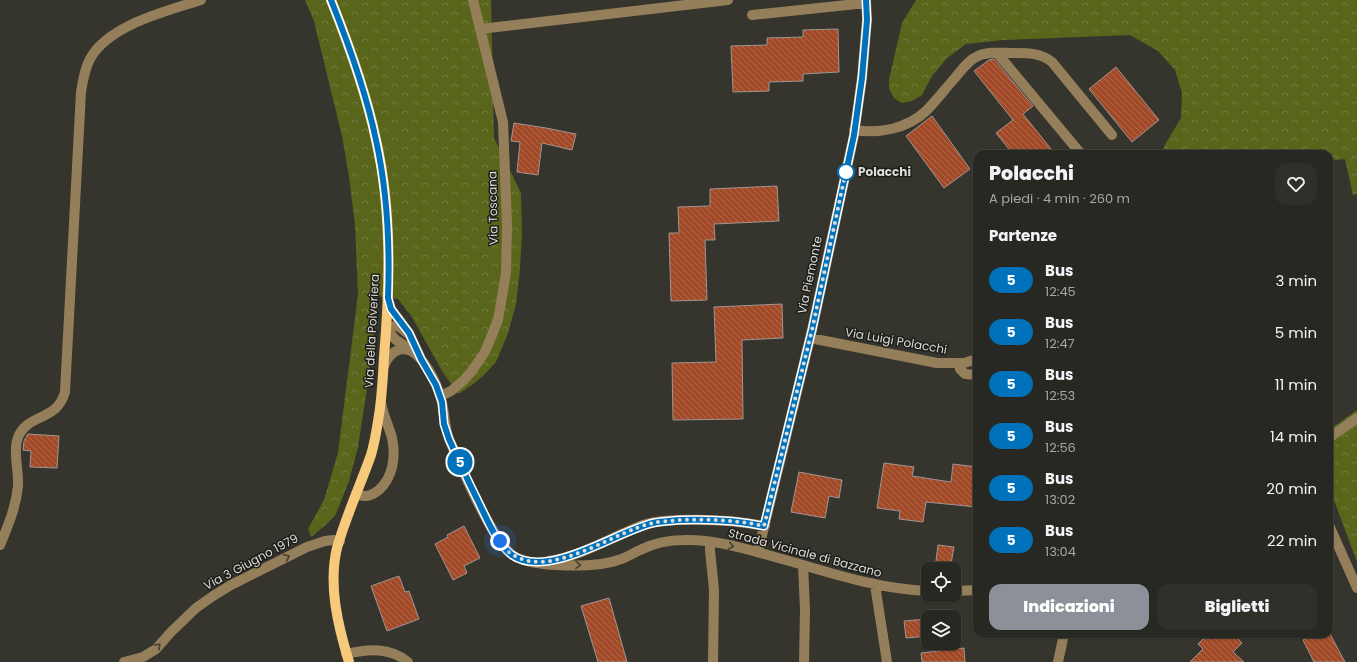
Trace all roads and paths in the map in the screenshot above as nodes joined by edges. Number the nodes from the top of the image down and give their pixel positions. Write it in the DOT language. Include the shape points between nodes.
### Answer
graph roads {
  1 [pos="201,0"];
  2 [pos="331,0"];
  3 [pos="473,0"];
  4 [pos="724,0"];
  5 [pos="728,0"];
  6 [pos="866,1"];
  7 [pos="752,15"];
  8 [pos="480,30"];
  9 [pos="997,53"];
  10 [pos="854,130"];
  11 [pos="1112,135"];
  12 [pos="1078,150"];
  13 [pos="388,298"];
  14 [pos="387,330"];
  15 [pos="810,338"];
  16 [pos="414,340"];
  17 [pos="415,354"];
  18 [pos="973,360"];
  19 [pos="423,363"];
  20 [pos="958,363"];
  21 [pos="384,366"];
  22 [pos="973,375"];
  23 [pos="441,396"];
  24 [pos="381,403"];
  25 [pos="1357,418"];
  26 [pos="1333,435"];
  27 [pos="356,494"];
  28 [pos="764,526"];
  29 [pos="1333,534"];
  30 [pos="340,542"];
  31 [pos="710,542"];
  32 [pos="0,545"];
  33 [pos="758,552"];
  34 [pos="526,560"];
  35 [pos="803,565"];
  36 [pos="875,585"];
  37 [pos="1357,588"];
  38 [pos="961,590"];
  39 [pos="973,590"];
  40 [pos="921,591"];
  41 [pos="1063,638"];
  42 [pos="348,658"];
  43 [pos="124,662"];
  44 [pos="408,662"];
  45 [pos="713,662"];
  46 [pos="804,662"];
  47 [pos="887,662"];
  48 [pos="1058,662"];
  1 -- 32 [label="street" via="128,26 95,52 86,68 81,92 65,392 56,409 30,423 20,433 16,447 17,494"];
  2 -- 13 [label="main road, Via della Polveriera" via="362,86 376,140 388,241"];
  3 -- 8 [label="street, Via Toscana"];
  4 -- 5 [label="street"];
  4 -- 8 [label="street"];
  6 -- 7 [label="street"];
  6 -- 10 [label="street, Via Piemonte" via="862,83"];
  8 -- 23 [label="street, Via Toscana" via="504,127 507,224 505,279 498,320 485,352 463,381"];
  9 -- 10 [label="street" via="974,58 926,111 907,123 880,131"];
  9 -- 11 [label="street" via="1033,54 1047,58"];
  9 -- 12 [label="street"];
  10 -- 15 [label="street, Via Piemonte"];
  13 -- 14 [label="main road, Via della Polveriera"];
  13 -- 16 [label="street, Strada Vicinale di Bazzano" via="391,309"];
  14 -- 16 [label="street, Strada Vicinale di Bazzano" via="397,326"];
  14 -- 17 [label="street, Strada Vicinale di Bazzano"];
  14 -- 21 [label="main road, Via della Polveriera"];
  15 -- 20 [label="street, Via Luigi Polacchi" via="931,362"];
  15 -- 28 [label="street, Via Piemonte"];
  16 -- 19 [label="street, Strada Vicinale di Bazzano"];
  17 -- 19 [label="street, Strada Vicinale di Bazzano"];
  17 -- 21 [label="street" via="398,350"];
  18 -- 20 [label="street, Via Luigi Polacchi"];
  19 -- 23 [label="street, Strada Vicinale di Bazzano" via="433,377"];
  20 -- 22 [label="street" via="965,374"];
  21 -- 24 [label="main road, Via della Polveriera"];
  23 -- 34 [label="street, Strada Vicinale di Bazzano" via="447,434 488,521 508,551 515,557"];
  24 -- 27 [label="main road, Via della Polveriera" via="371,454"];
  24 -- 27 [label="street" via="392,439 391,471 384,484 372,494 366,497"];
  25 -- 26 [label="street"];
  27 -- 30 [label="main road, Via della Polveriera"];
  28 -- 33 [label="street, Via Piemonte"];
  28 -- 34 [label="street" via="720,520 654,522 563,558"];
  29 -- 37 [label="street"];
  30 -- 42 [label="main road, Via della Polveriera" via="335,564 335,598"];
  43 -- 30 [label="street, Via 3 Giugno 1979, one-way" via="156,650 196,608 213,596 307,547 325,541"];
  31 -- 33 [label="street, Strada Vicinale di Bazzano, one-way"];
  34 -- 31 [label="street, Strada Vicinale di Bazzano, one-way" via="548,564 592,565 619,560 646,547 669,541"];
  31 -- 45 [label="street" via="714,590"];
  33 -- 35 [label="street, Strada Vicinale di Bazzano"];
  35 -- 36 [label="street, Strada Vicinale di Bazzano"];
  35 -- 46 [label="street"];
  36 -- 40 [label="street, Strada Vicinale di Bazzano"];
  36 -- 47 [label="street"];
  38 -- 39 [label="street"];
  41 -- 48 [label="street"];
  42 -- 44 [label="street" via="366,650 380,650 396,654"];
}
